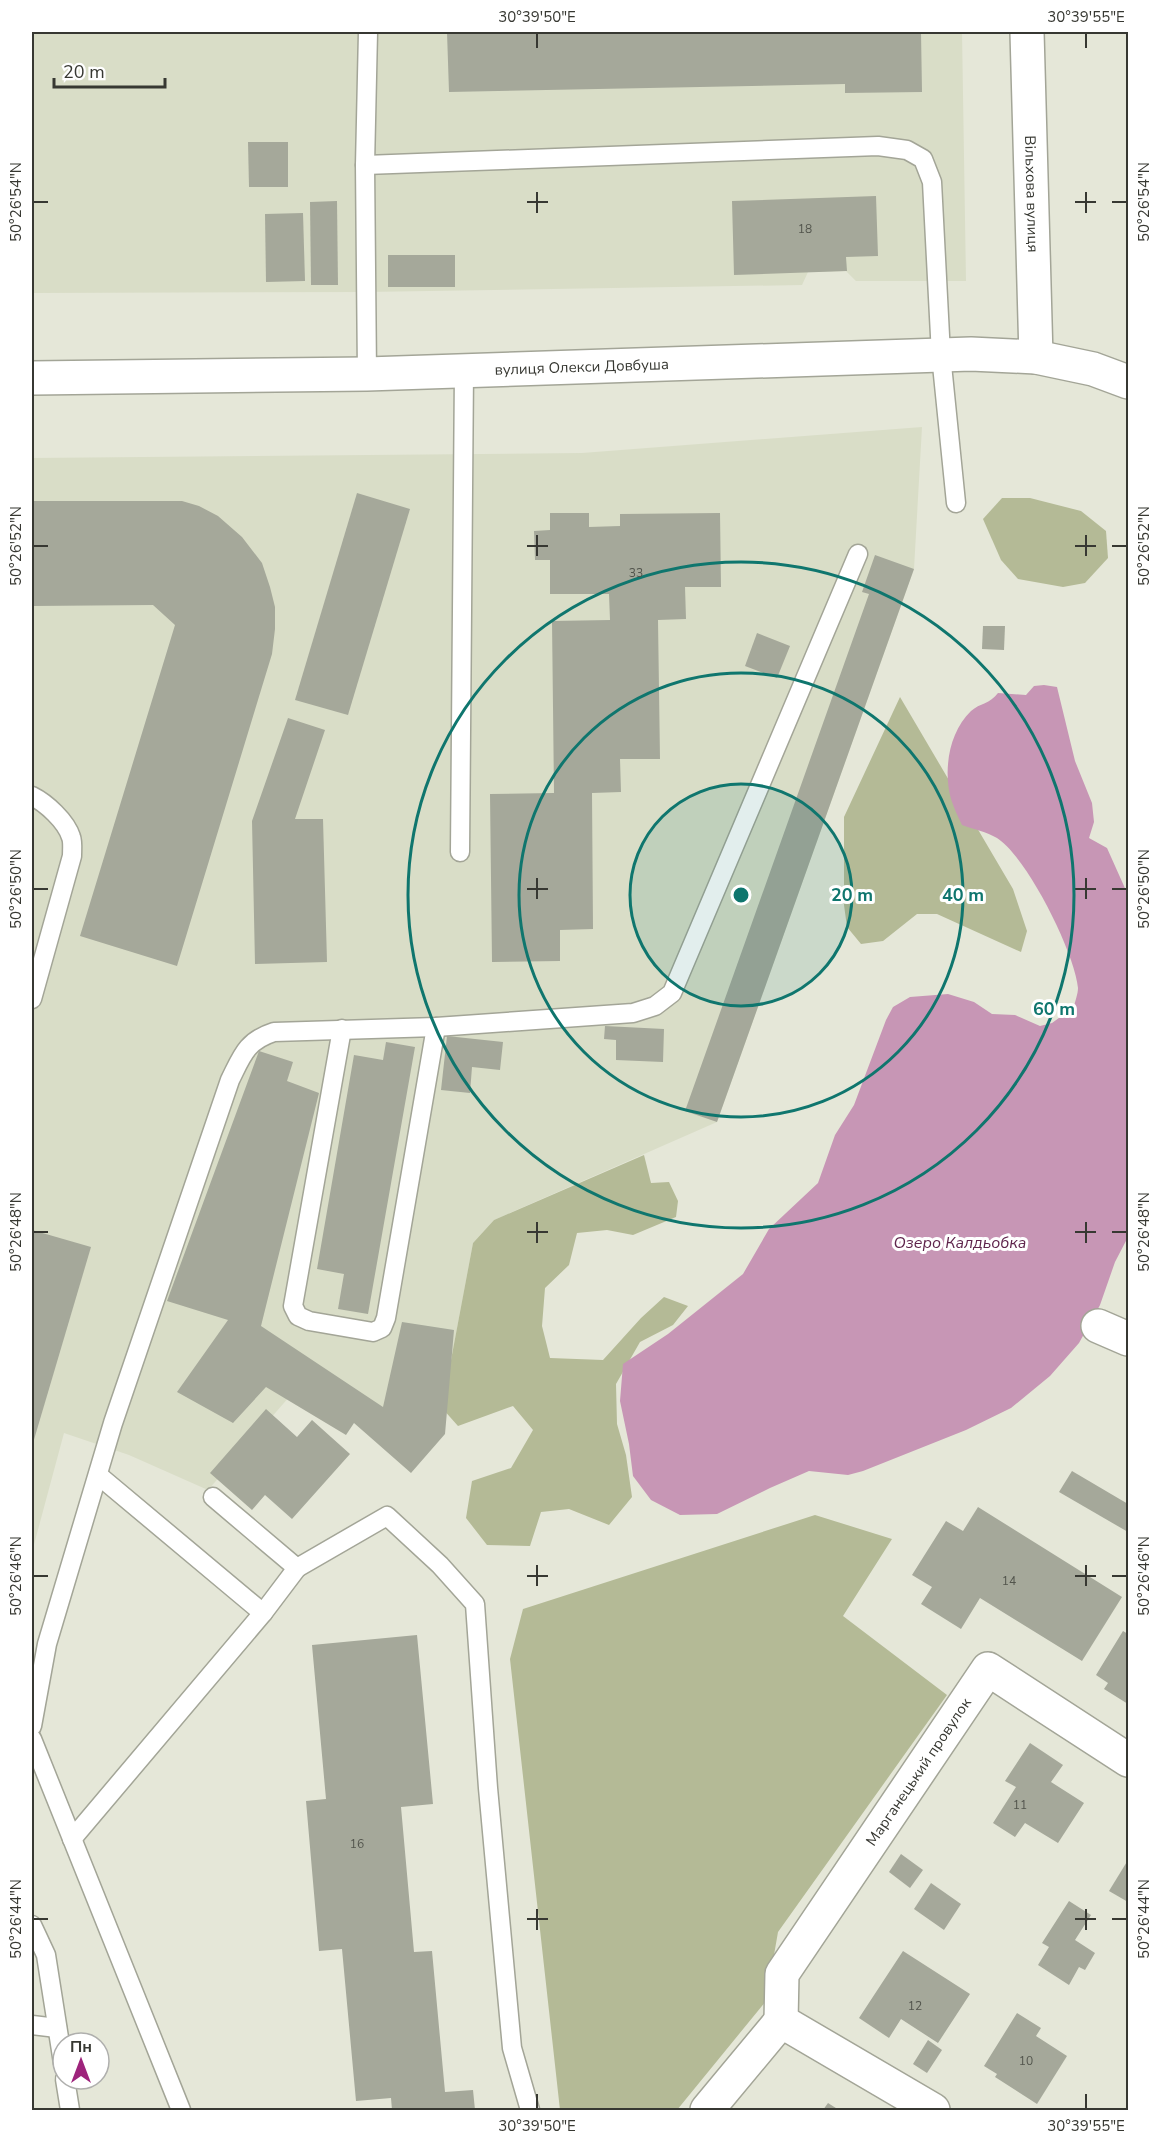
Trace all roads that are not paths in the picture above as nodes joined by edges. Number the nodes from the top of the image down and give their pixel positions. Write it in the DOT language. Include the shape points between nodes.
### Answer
graph roads {
  1 [pos="368,32"];
  2 [pos="1027,32"];
  3 [pos="364,165"];
  4 [pos="941,355"];
  5 [pos="1036,357"];
  6 [pos="464,370"];
  7 [pos="367,374"];
  8 [pos="32,378"];
  9 [pos="1128,382"];
  10 [pos="956,503"];
  11 [pos="858,554"];
  12 [pos="32,796"];
  13 [pos="460,852"];
  14 [pos="32,999"];
  15 [pos="436,1027"];
  16 [pos="342,1029"];
  17 [pos="1098,1326"];
  18 [pos="1128,1339"];
  19 [pos="98,1475"];
  20 [pos="213,1497"];
  21 [pos="297,1568"];
  22 [pos="263,1613"];
  23 [pos="32,1726"];
  24 [pos="32,1739"];
  25 [pos="1128,1760"];
  26 [pos="72,1839"];
  27 [pos="32,1925"];
  28 [pos="781,2021"];
  29 [pos="32,2025"];
  30 [pos="57,2028"];
  31 [pos="58,2031"];
  32 [pos="67,2091"];
  33 [pos="70,2110"];
  34 [pos="181,2110"];
  35 [pos="530,2110"];
  36 [pos="707,2110"];
  37 [pos="933,2110"];
  1 -- 3 [label="lane"];
  2 -- 5 [label="street, Вільхова вулиця"];
  3 -- 4 [label="lane" via="878,146 906,150 924,159 932,182"];
  3 -- 7 [label="lane"];
  4 -- 5 [label="street, вулиця Олекси Довбуша"];
  4 -- 6 [label="street, вулиця Олекси Довбуша"];
  4 -- 10 [label="lane"];
  5 -- 9 [label="street, вулиця Олекси Довбуша" via="1093,369"];
  6 -- 7 [label="street, вулиця Олекси Довбуша"];
  6 -- 13 [label="lane"];
  7 -- 8 [label="street, вулиця Олекси Довбуша"];
  11 -- 15 [label="lane" via="672,993 655,1006 633,1013"];
  12 -- 14 [label="lane" via="62,822 71,837 72,856"];
  15 -- 16 [label="lane"];
  15 -- 16 [label="lane" via="386,1318 382,1328 373,1332 309,1321 298,1316 293,1306"];
  16 -- 19 [label="lane" via="274,1032 259,1037 246,1050 230,1080"];
  17 -- 18 [label="street"];
  19 -- 22 [label="lane"];
  19 -- 23 [label="lane" via="47,1644"];
  20 -- 21 [label="lane"];
  21 -- 22 [label="lane"];
  21 -- 35 [label="lane" via="387,1516 475,1604 512,2048"];
  22 -- 26 [label="lane"];
  24 -- 26 [label="lane"];
  25 -- 28 [label="street, Марганецький провулок" via="988,1669 782,1974"];
  26 -- 34 [label="lane"];
  27 -- 30 [label="lane" via="46,1955"];
  28 -- 36 [label="street"];
  28 -- 37 [label="street"];
  29 -- 30 [label="lane"];
  30 -- 31 [label="lane"];
  32 -- 33 [label="lane"];
}
